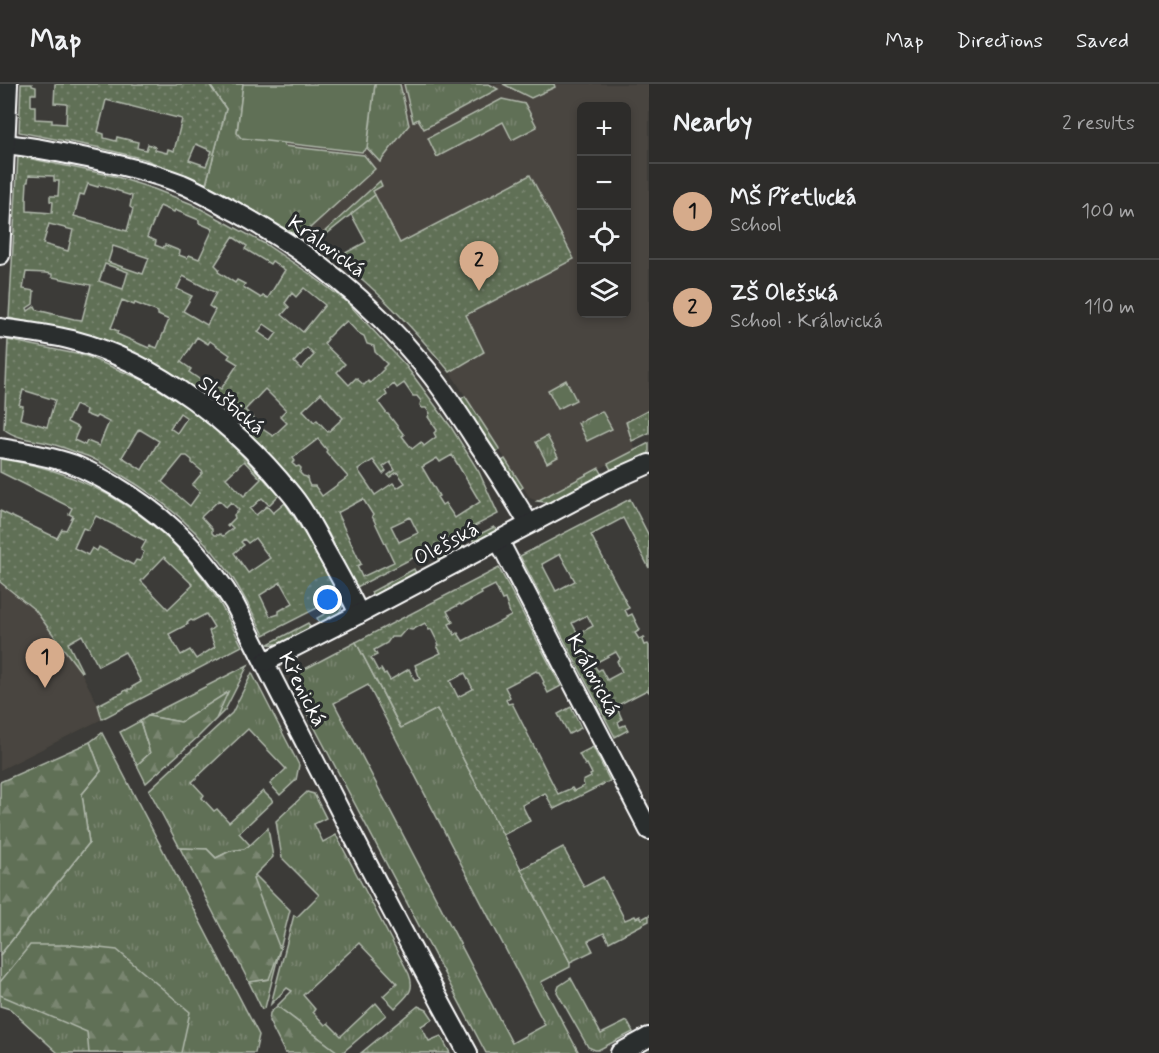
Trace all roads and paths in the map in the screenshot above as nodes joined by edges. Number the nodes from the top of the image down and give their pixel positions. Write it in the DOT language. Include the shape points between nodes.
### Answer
graph roads {
  1 [pos="9,84"];
  2 [pos="3,144"];
  3 [pos="0,255"];
  4 [pos="0,328"];
  5 [pos="0,448"];
  6 [pos="647,470"];
  7 [pos="529,524"];
  8 [pos="499,541"];
  9 [pos="359,614"];
  10 [pos="265,662"];
  11 [pos="649,830"];
  12 [pos="649,1037"];
  13 [pos="468,1053"];
  14 [pos="620,1053"];
  1 -- 2 [label="street"];
  2 -- 3 [label="street"];
  2 -- 7 [label="street, Královická" via="121,165 183,185 253,221 329,272 364,302 424,366"];
  4 -- 9 [label="street, Sluštická" via="72,340 101,350 155,375 207,409 293,495"];
  5 -- 10 [label="street, Křenická" via="72,464 102,478 156,513 220,580"];
  6 -- 7 [label="street, Olešská" via="615,479"];
  7 -- 8 [label="street, Olešská"];
  8 -- 9 [label="street, Olešská"];
  8 -- 11 [label="street, Královická"];
  9 -- 10 [label="street, Olešská"];
  10 -- 13 [label="street, Křenická"];
  12 -- 14 [label="street"];
}
